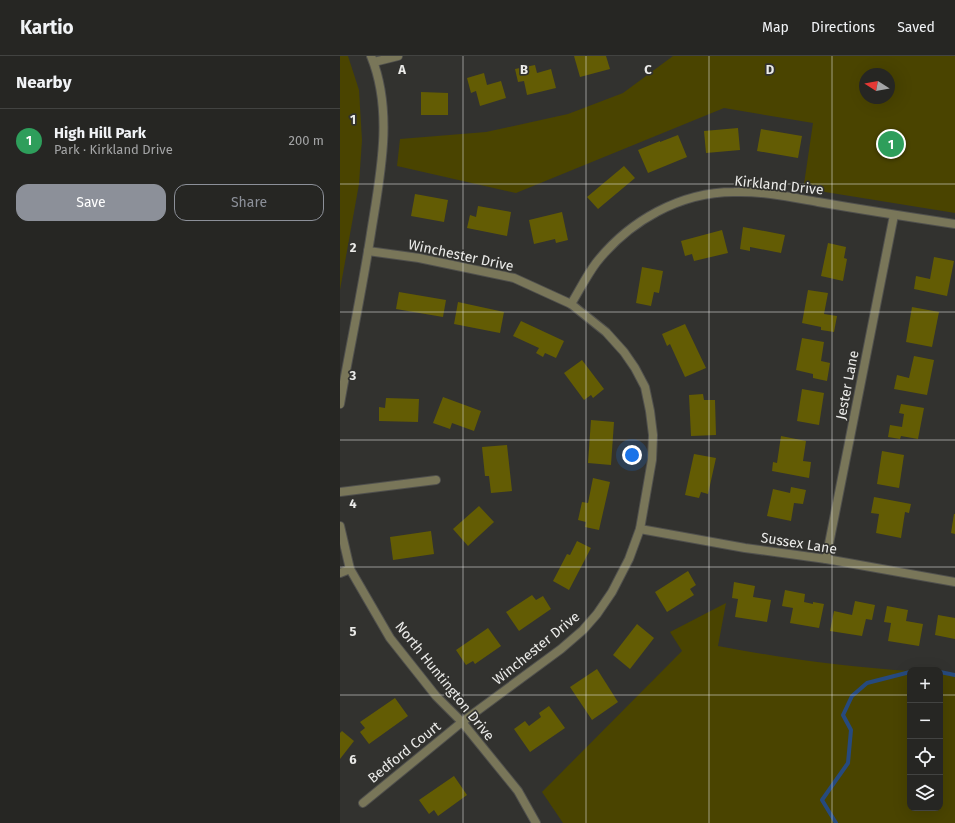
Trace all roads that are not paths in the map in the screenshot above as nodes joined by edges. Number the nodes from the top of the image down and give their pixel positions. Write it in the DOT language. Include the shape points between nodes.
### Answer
graph roads {
  1 [pos="398,56"];
  2 [pos="373,59"];
  3 [pos="894,215"];
  4 [pos="955,224"];
  5 [pos="368,251"];
  6 [pos="571,304"];
  7 [pos="340,404"];
  8 [pos="436,480"];
  9 [pos="340,492"];
  10 [pos="340,526"];
  11 [pos="640,529"];
  12 [pos="826,560"];
  13 [pos="350,569"];
  14 [pos="340,573"];
  15 [pos="955,582"];
  16 [pos="462,722"];
  17 [pos="363,803"];
  18 [pos="536,823"];
  1 -- 2 [label="street"];
  2 -- 5 [label="street" via="381,94 383,129 382,159"];
  3 -- 4 [label="street, Kirkland Drive"];
  3 -- 6 [label="street, Kirkland Drive" via="755,193 710,193 688,199 649,216 617,240 596,263"];
  3 -- 12 [label="street, Jester Lane"];
  5 -- 6 [label="street, Winchester Drive" via="419,258 514,278"];
  5 -- 7 [label="street"];
  6 -- 11 [label="street, Winchester Drive" via="606,332 624,352 644,387 653,435 652,460"];
  8 -- 9 [label="street"];
  10 -- 13 [label="street, North Huntington Drive"];
  11 -- 12 [label="street, Sussex Lane"];
  11 -- 16 [label="street, Winchester Drive" via="629,559 612,592 583,630 540,666"];
  12 -- 15 [label="street, Sussex Lane"];
  13 -- 14 [label="street"];
  13 -- 16 [label="street, North Huntington Drive" via="390,638 436,696"];
  16 -- 17 [label="street, Bedford Court"];
  16 -- 18 [label="street, North Huntington Drive" via="518,791"];
}
